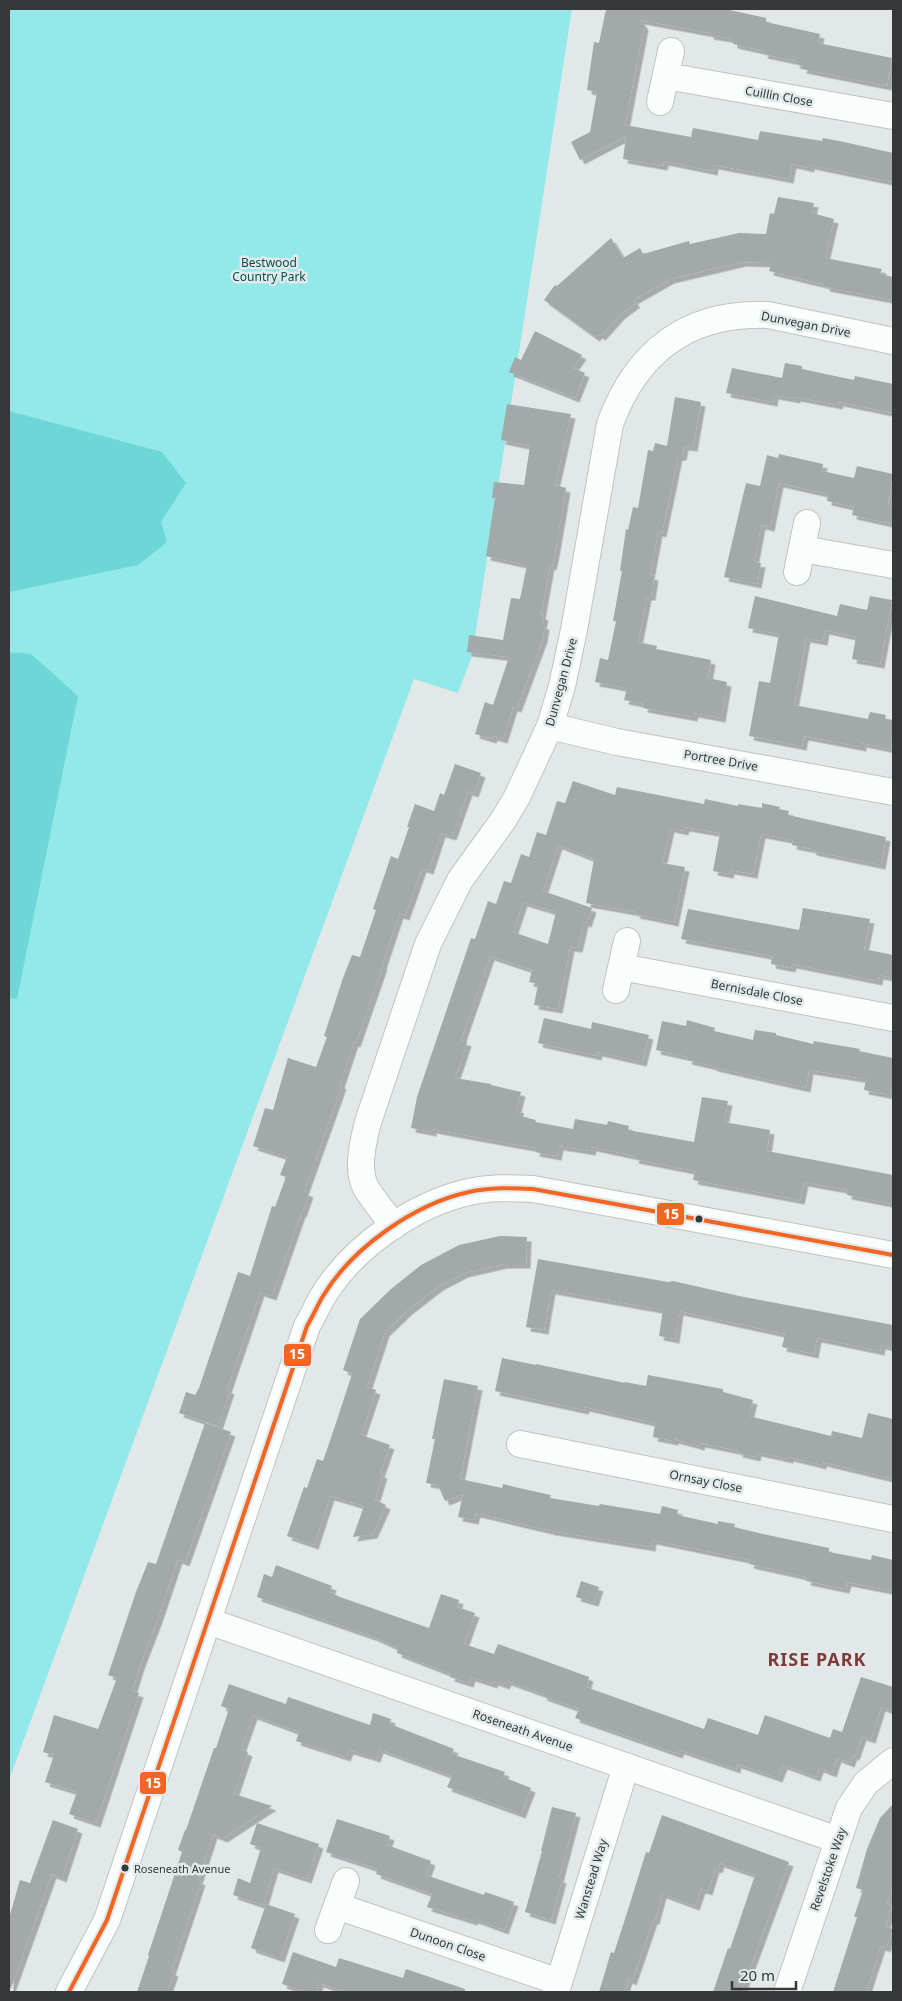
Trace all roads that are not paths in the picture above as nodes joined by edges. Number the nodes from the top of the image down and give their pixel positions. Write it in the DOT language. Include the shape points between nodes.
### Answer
graph roads {
  1 [pos="660,102"];
  2 [pos="893,116"];
  3 [pos="893,341"];
  4 [pos="807,523"];
  5 [pos="893,566"];
  6 [pos="550,726"];
  7 [pos="893,792"];
  8 [pos="627,941"];
  9 [pos="893,1018"];
  10 [pos="394,1226"];
  11 [pos="893,1255"];
  12 [pos="520,1444"];
  13 [pos="893,1519"];
  14 [pos="208,1621"];
  15 [pos="893,1761"];
  16 [pos="626,1766"];
  17 [pos="838,1840"];
  18 [pos="346,1881"];
  19 [pos="337,1906"];
  20 [pos="328,1930"];
  21 [pos="558,1987"];
  22 [pos="70,1992"];
  23 [pos="787,1992"];
  1 -- 2 [label="street, Cuillin Close" via="668,64"];
  3 -- 6 [label="street, Dunvegan Drive" via="768,315 747,314 708,320 668,340 636,374 617,405 610,424 574,630"];
  4 -- 5 [label="street" via="799,560"];
  6 -- 7 [label="street, Portree Drive" via="617,742"];
  6 -- 10 [label="street, Dunvegan Drive" via="504,819 460,880 438,921 368,1122 363,1139 361,1172 366,1187"];
  8 -- 9 [label="street, Bernisdale Close" via="619,978"];
  10 -- 11 [label="street" via="416,1212 468,1192 499,1188 533,1189"];
  10 -- 14 [label="street" via="342,1271 307,1326"];
  12 -- 13 [label="street, Ornsay Close"];
  14 -- 16 [label="street, Roseneath Avenue"];
  14 -- 22 [label="street" via="106,1920"];
  15 -- 17 [label="street, Revelstoke Way" via="857,1795"];
  16 -- 17 [label="street, Roseneath Avenue"];
  16 -- 21 [label="street, Wanstead Way"];
  17 -- 23 [label="street, Revelstoke Way"];
  18 -- 19 [label="street"];
  19 -- 20 [label="street"];
  19 -- 21 [label="street, Dunoon Close"];
}
